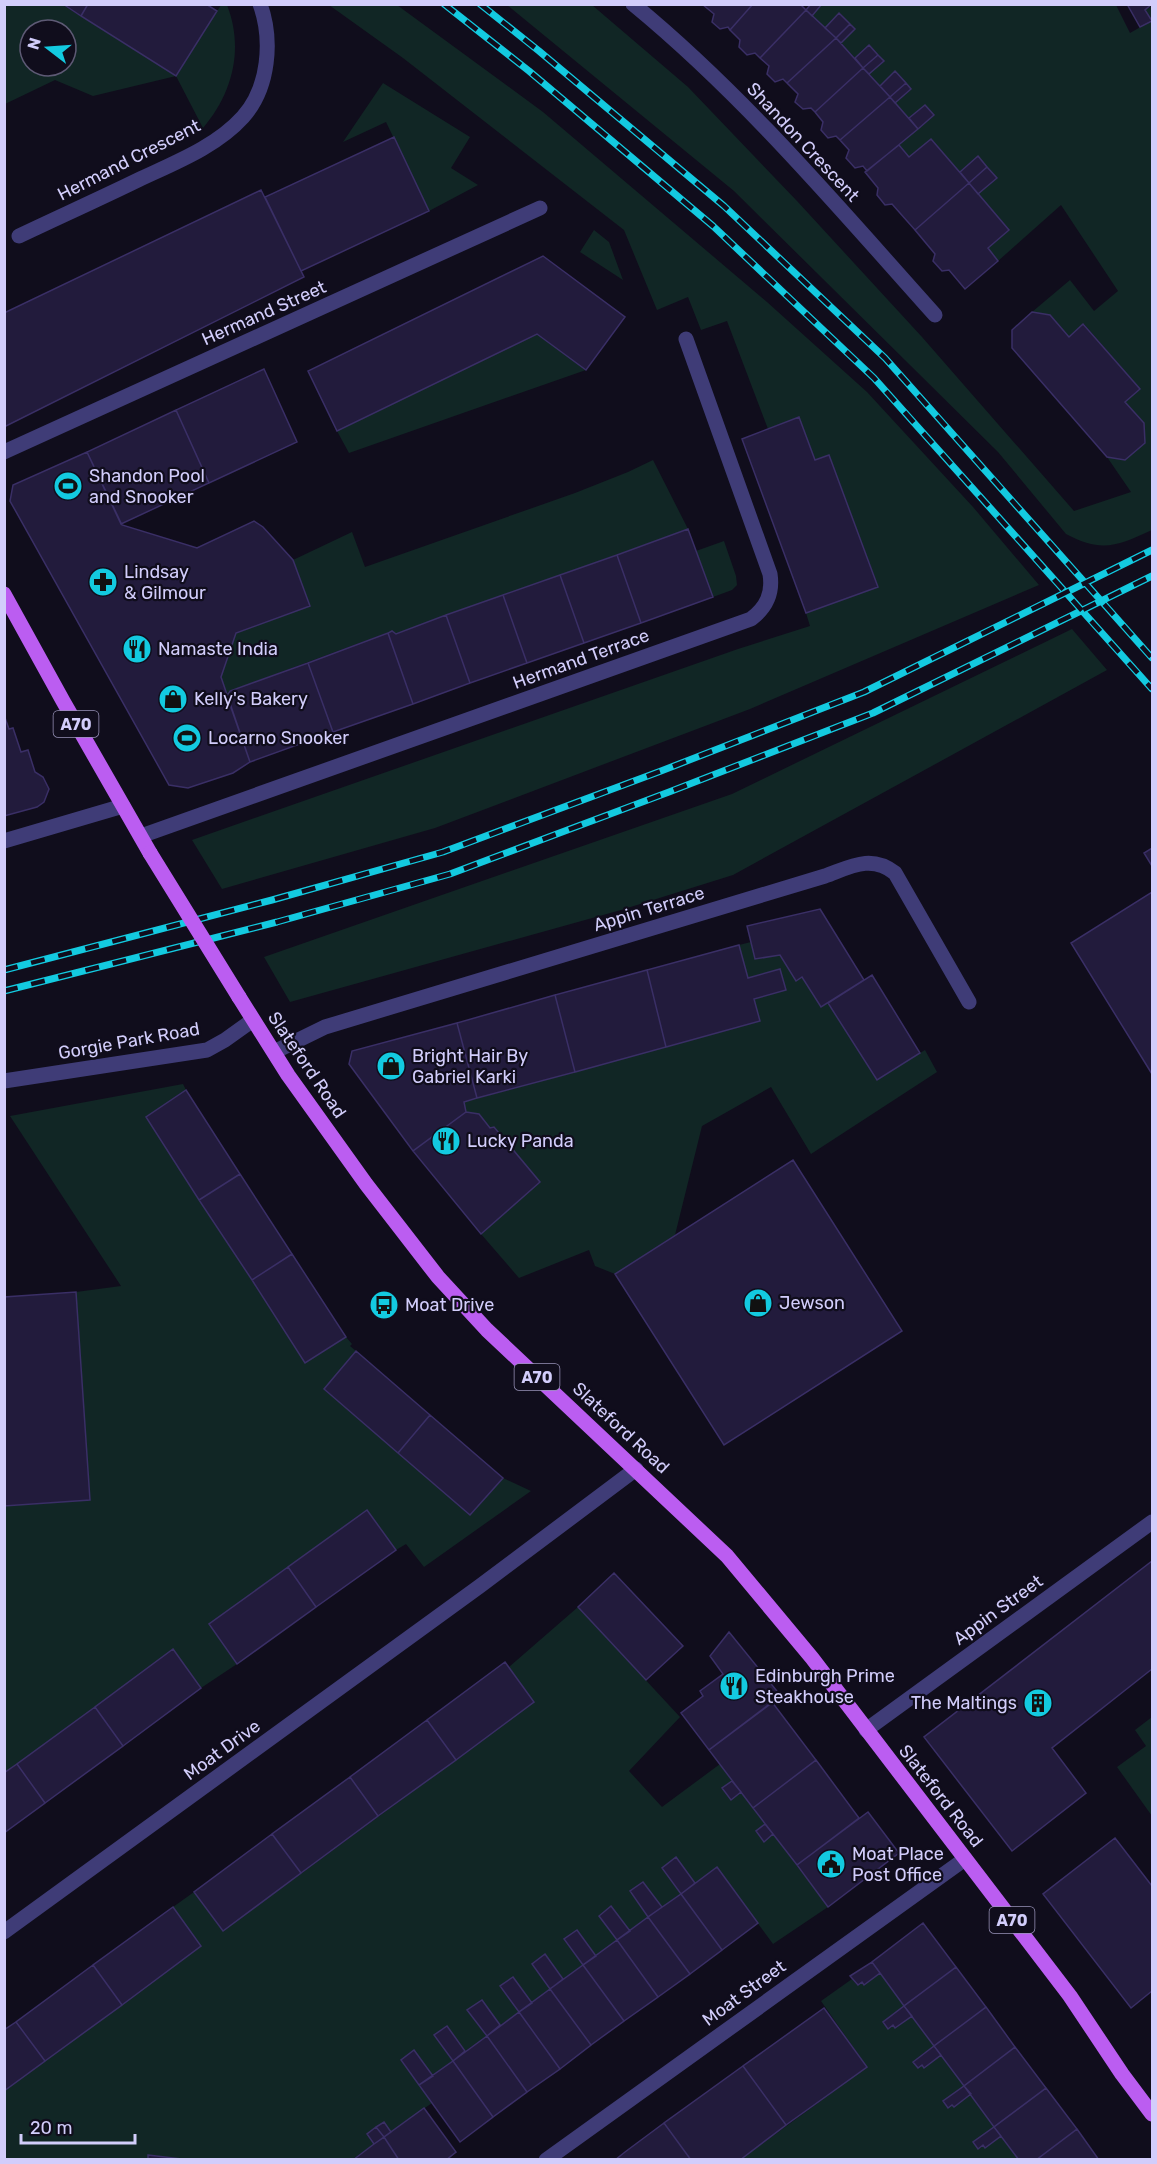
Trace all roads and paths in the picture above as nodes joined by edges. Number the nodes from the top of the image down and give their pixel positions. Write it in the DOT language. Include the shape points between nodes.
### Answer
graph roads {
  1 [pos="260,4"];
  2 [pos="633,4"];
  3 [pos="540,208"];
  4 [pos="19,236"];
  5 [pos="936,315"];
  6 [pos="686,339"];
  7 [pos="4,452"];
  8 [pos="4,594"];
  9 [pos="123,806"];
  10 [pos="141,836"];
  11 [pos="4,841"];
  12 [pos="969,1002"];
  13 [pos="253,1020"];
  14 [pos="274,1052"];
  15 [pos="4,1082"];
  16 [pos="636,1469"];
  17 [pos="1152,1522"];
  18 [pos="866,1730"];
  19 [pos="965,1859"];
  20 [pos="4,1932"];
  21 [pos="1152,2114"];
  22 [pos="546,2160"];
  1 -- 4 [label="street, Hermand Crescent" via="267,38 266,67 257,94 243,117 194,153"];
  2 -- 5 [label="street, Shandon Crescent" via="710,71"];
  3 -- 7 [label="street, Hermand Street"];
  6 -- 10 [label="street, Hermand Terrace" via="770,573 768,599 758,614"];
  8 -- 9 [label="main road, Slateford Road / A70"];
  9 -- 10 [label="main road, Slateford Road / A70"];
  9 -- 11 [label="street"];
  10 -- 13 [label="main road, Slateford Road / A70, bridge"];
  12 -- 14 [label="street, Appin Terrace" via="895,873 876,863 863,863 325,1028"];
  13 -- 14 [label="main road, Slateford Road / A70"];
  13 -- 15 [label="street, Gorgie Park Road" via="207,1050"];
  14 -- 16 [label="main road, Slateford Road / A70" via="366,1184 438,1277 487,1330"];
  16 -- 18 [label="main road, Slateford Road / A70" via="727,1556"];
  16 -- 20 [label="street, Moat Drive"];
  17 -- 18 [label="street, Appin Street"];
  18 -- 19 [label="main road, Slateford Road / A70"];
  19 -- 21 [label="main road, Slateford Road / A70" via="1070,1996"];
  19 -- 22 [label="street, Moat Street"];
}
